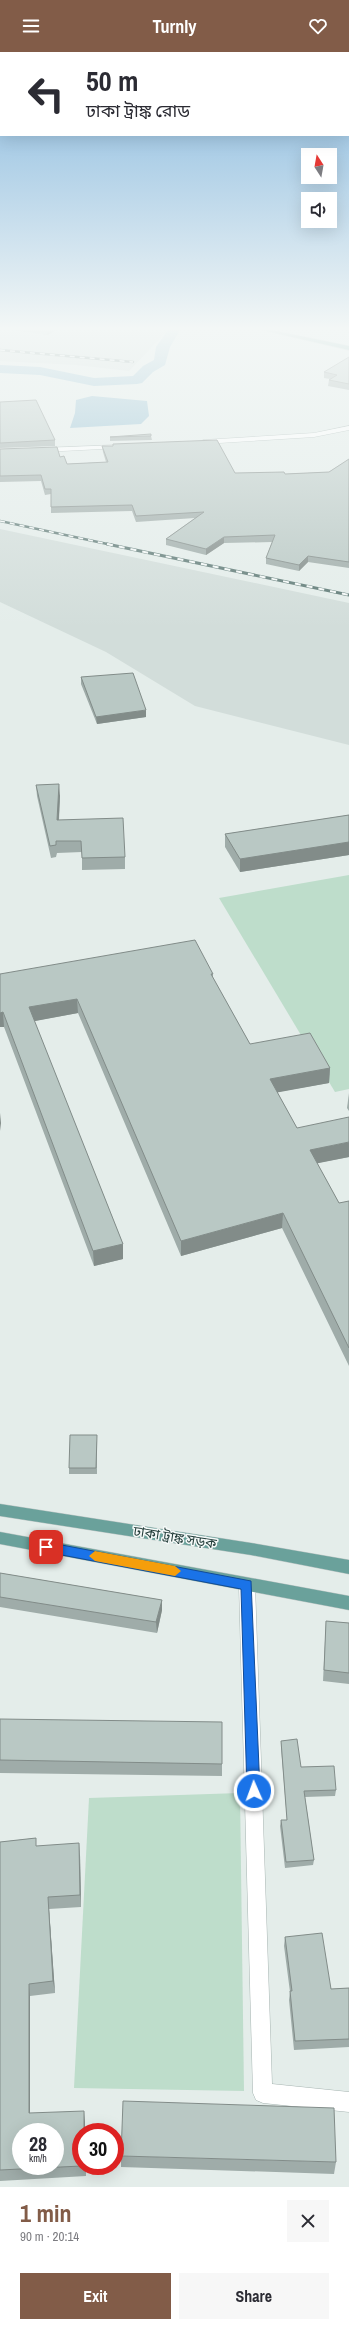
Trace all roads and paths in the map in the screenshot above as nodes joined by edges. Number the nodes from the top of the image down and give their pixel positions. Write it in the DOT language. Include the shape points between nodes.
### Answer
graph roads {
  1 [pos="341,430"];
  2 [pos="192,443"];
  3 [pos="130,446"];
  4 [pos="38,451"];
  5 [pos="0,1510"];
  6 [pos="0,1538"];
  7 [pos="349,1566"];
  8 [pos="247,1585"];
  9 [pos="349,1603"];
  10 [pos="349,2102"];
  1 -- 2 [label="street" via="314,435"];
  3 -- 4 [label="street"];
  5 -- 7 [label="main road, ঢাকা ট্রাঙ্ক সড়ক"];
  6 -- 8 [label="main road"];
  8 -- 9 [label="main road"];
  8 -- 10 [label="street" via="263,2093"];
}
